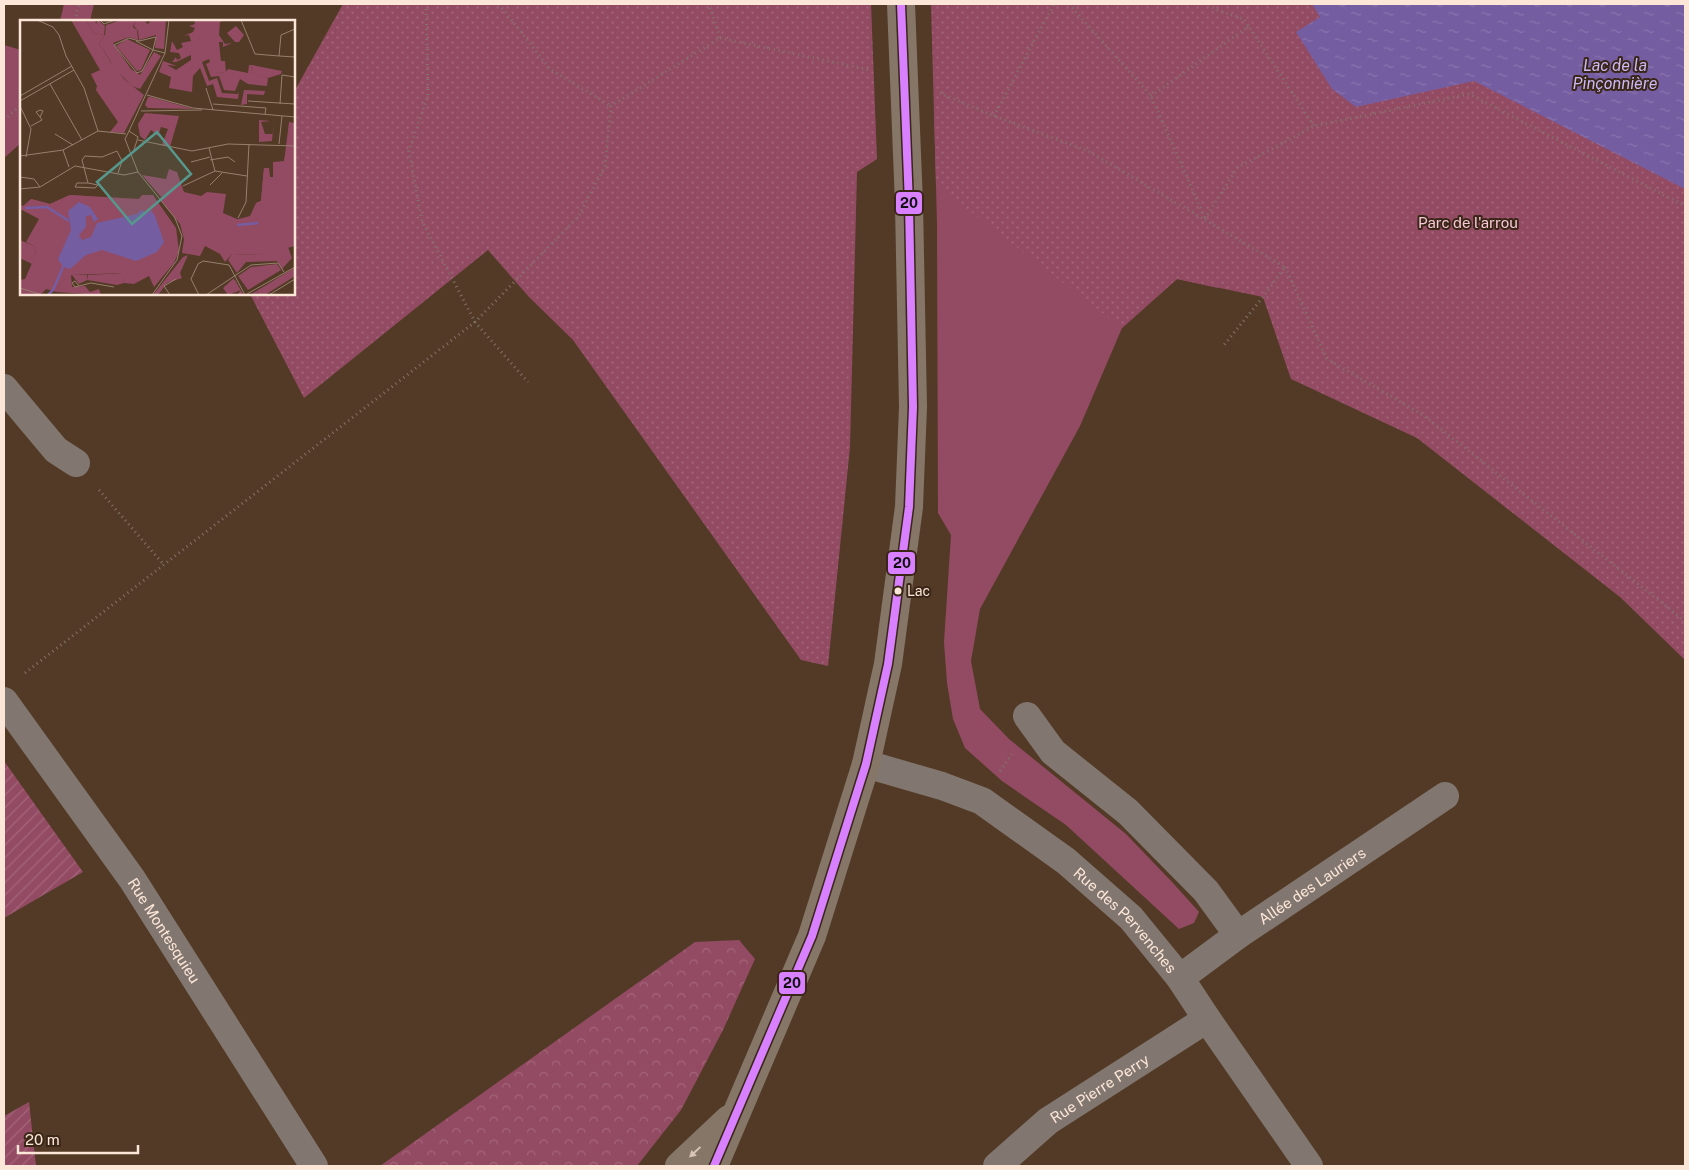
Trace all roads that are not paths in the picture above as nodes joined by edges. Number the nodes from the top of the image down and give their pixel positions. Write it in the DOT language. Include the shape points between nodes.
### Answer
graph roads {
  1 [pos="900,4"];
  2 [pos="4,388"];
  3 [pos="76,463"];
  4 [pos="4,701"];
  5 [pos="1027,716"];
  6 [pos="866,764"];
  7 [pos="1445,796"];
  8 [pos="1238,935"];
  9 [pos="1180,978"];
  10 [pos="1207,1019"];
  11 [pos="736,1113"];
  12 [pos="314,1166"];
  13 [pos="679,1166"];
  14 [pos="714,1166"];
  15 [pos="997,1166"];
  16 [pos="1309,1166"];
  1 -- 6 [label="main road, bridge" via="909,204 913,407 909,506 888,664"];
  2 -- 3 [label="street" via="56,450"];
  4 -- 12 [label="street, Rue Montesquieu" via="132,879"];
  5 -- 8 [label="street" via="1053,752 1128,812 1206,891"];
  6 -- 9 [label="street, Rue des Pervenches" via="982,801 1066,861 1131,918"];
  6 -- 11 [label="main road" via="812,936"];
  7 -- 8 [label="street, Allée des Lauriers"];
  8 -- 9 [label="street, Allée des Lauriers"];
  9 -- 10 [label="street, Rue des Pervenches"];
  10 -- 15 [label="street, Rue Pierre Perry" via="1048,1121"];
  10 -- 16 [label="street, Rue des Pervenches"];
  11 -- 13 [label="main road, one-way"];
  11 -- 14 [label="main road"];
}
